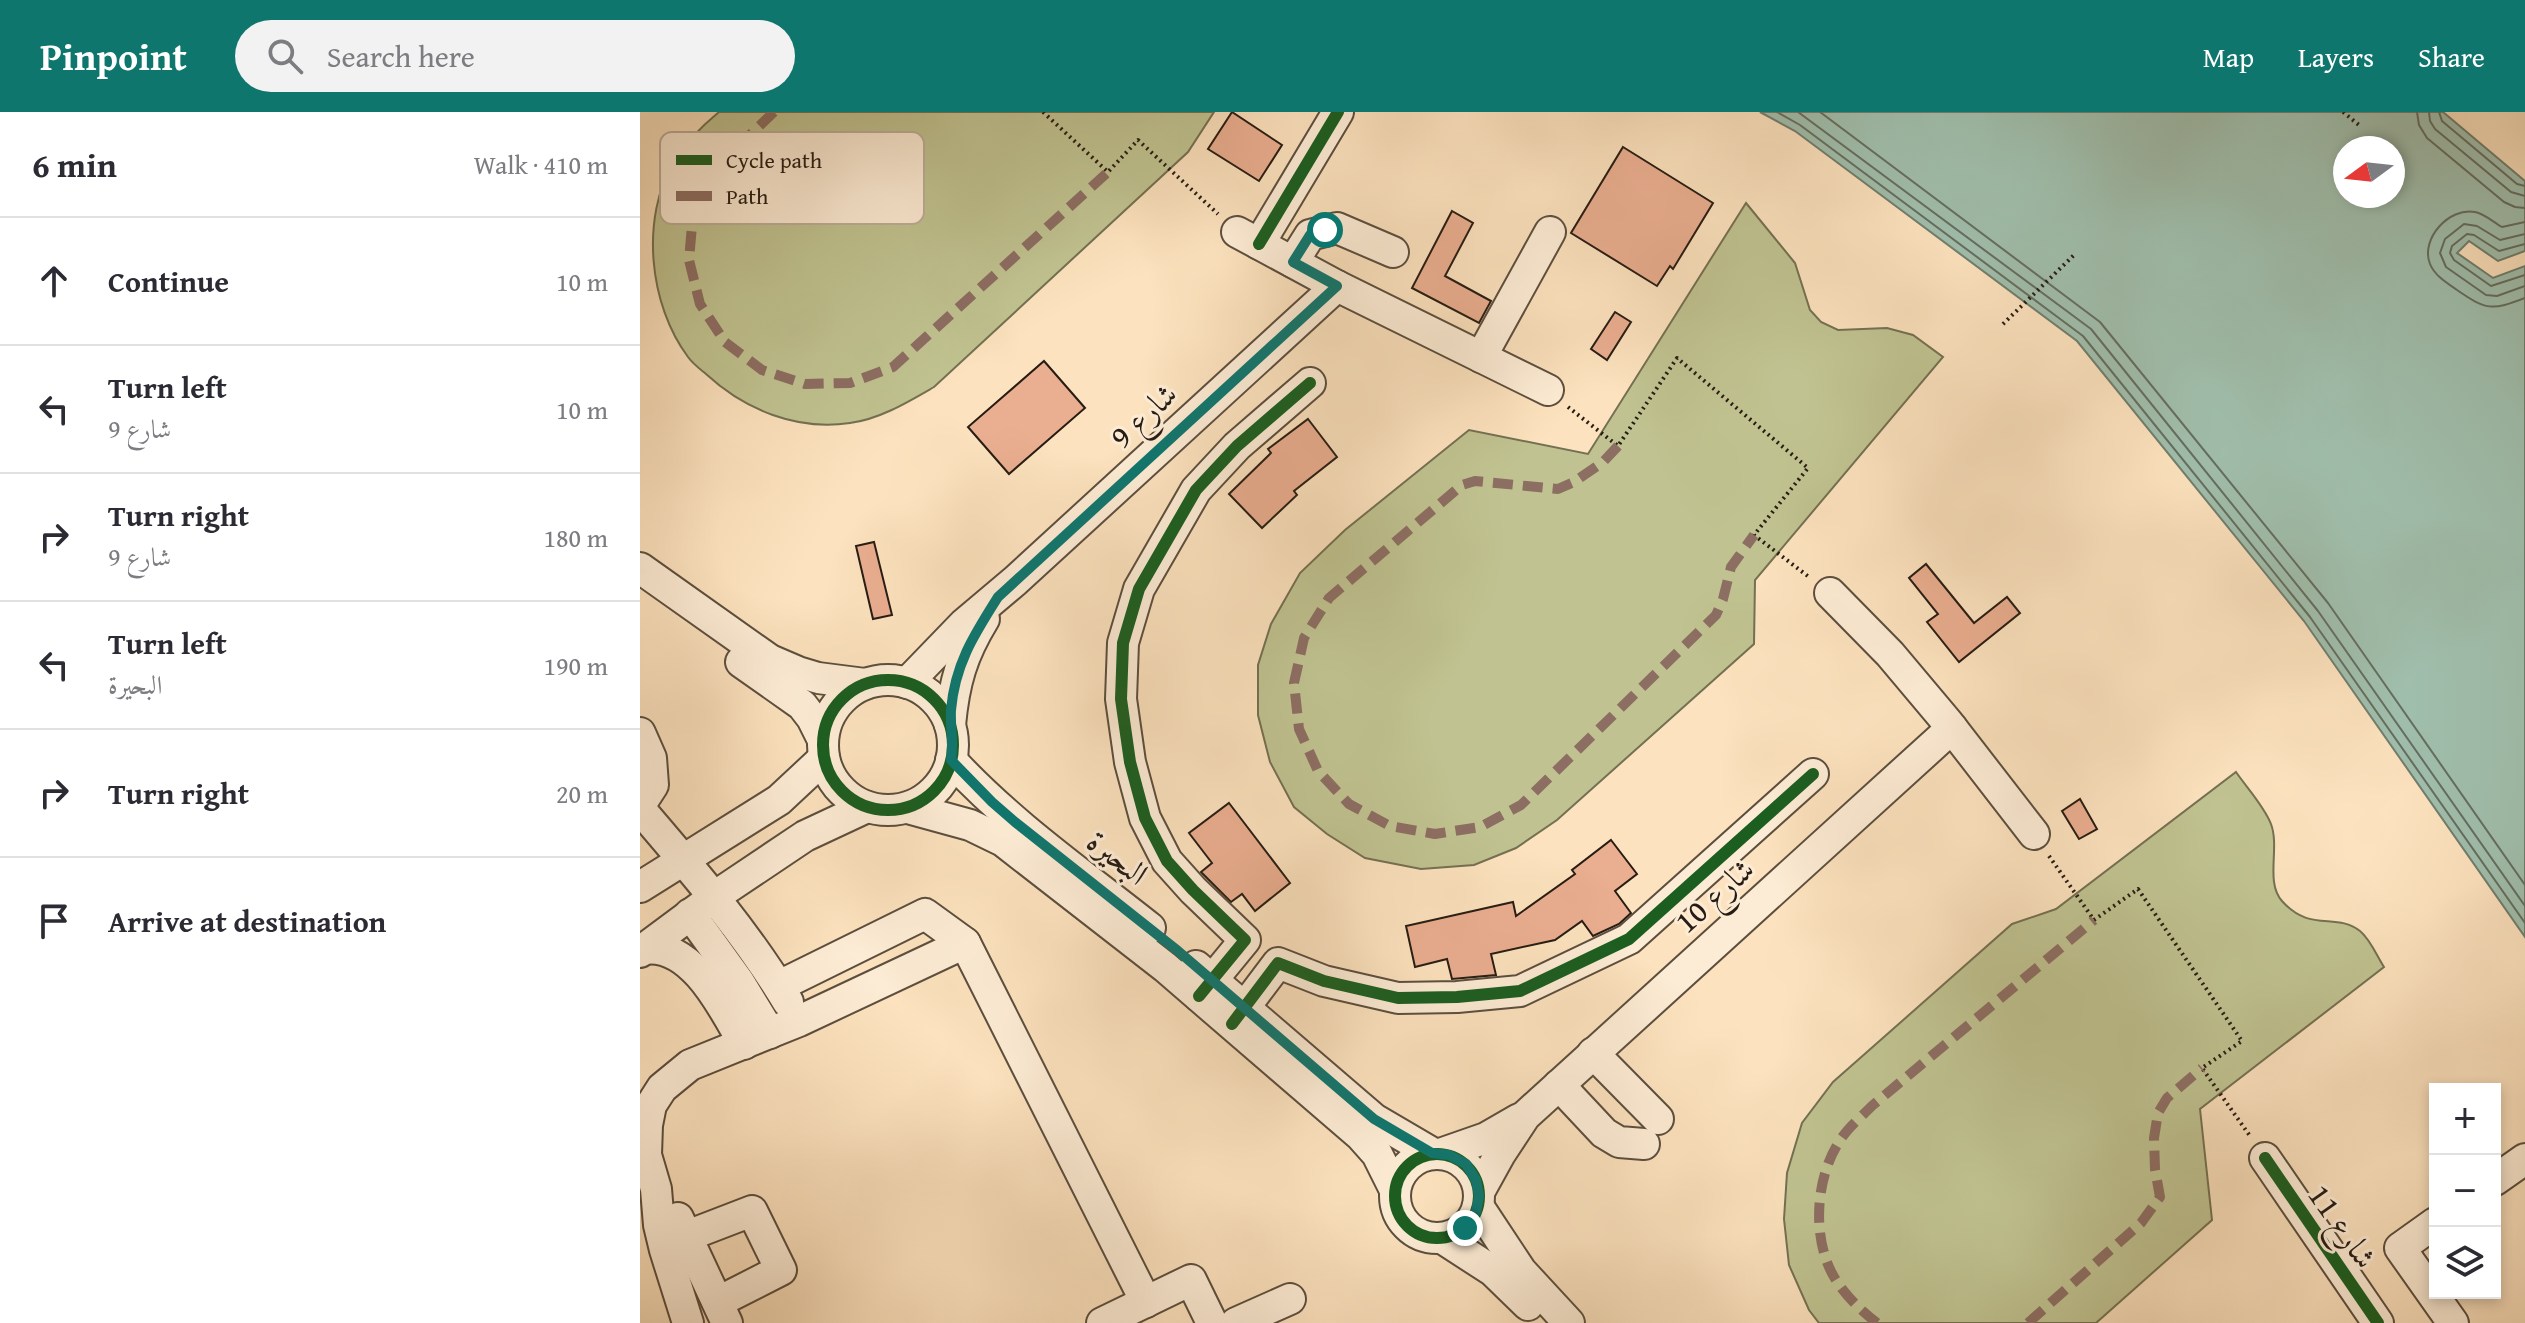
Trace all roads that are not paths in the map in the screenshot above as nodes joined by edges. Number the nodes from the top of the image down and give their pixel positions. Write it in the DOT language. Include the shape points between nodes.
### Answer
graph roads {
  1 [pos="1338,112"];
  2 [pos="1550,232"];
  3 [pos="1393,252"];
  4 [pos="1293,262"];
  5 [pos="1337,286"];
  6 [pos="1481,357"];
  7 [pos="1310,383"];
  8 [pos="1548,390"];
  9 [pos="640,568"];
  10 [pos="640,593"];
  11 [pos="1830,593"];
  12 [pos="998,597"];
  13 [pos="721,638"];
  14 [pos="907,683"];
  15 [pos="865,684"];
  16 [pos="950,725"];
  17 [pos="1952,728"];
  18 [pos="640,733"];
  19 [pos="824,749"];
  20 [pos="951,760"];
  21 [pos="1813,774"];
  22 [pos="779,800"];
  23 [pos="640,807"];
  24 [pos="867,807"];
  25 [pos="908,808"];
  26 [pos="2034,834"];
  27 [pos="805,836"];
  28 [pos="682,859"];
  29 [pos="640,887"];
  30 [pos="702,905"];
  31 [pos="1245,940"];
  32 [pos="965,943"];
  33 [pos="642,950"];
  34 [pos="1278,963"];
  35 [pos="779,986"];
  36 [pos="1206,988"];
  37 [pos="1239,1016"];
  38 [pos="799,1021"];
  39 [pos="757,1038"];
  40 [pos="1593,1053"];
  41 [pos="1559,1085"];
  42 [pos="1525,1116"];
  43 [pos="1438,1153"];
  44 [pos="2265,1158"];
  45 [pos="2525,1159"];
  46 [pos="2501,1176"];
  47 [pos="656,1189"];
  48 [pos="1395,1190"];
  49 [pos="1479,1199"];
  50 [pos="2429,1227"];
  51 [pos="687,1236"];
  52 [pos="1442,1238"];
  53 [pos="1290,1299"];
  54 [pos="1146,1302"];
  55 [pos="723,1312"];
  56 [pos="688,1323"];
  57 [pos="1102,1323"];
  58 [pos="1212,1323"];
  59 [pos="1236,1323"];
  60 [pos="1544,1323"];
  61 [pos="1569,1323"];
  62 [pos="2378,1323"];
  63 [pos="2453,1323"];
  1 -- 4 [label="street" via="1248,238"];
  2 -- 6 [label="street"];
  3 -- 4 [label="street" via="1337,228 1310,235"];
  4 -- 5 [label="street"];
  5 -- 6 [label="street"];
  5 -- 12 [label="street, شارع 9"];
  6 -- 8 [label="street"];
  7 -- 31 [label="street" via="1237,446 1196,490 1139,589 1123,643 1121,699 1145,818 1167,861"];
  9 -- 13 [label="street"];
  10 -- 13 [label="street"];
  11 -- 17 [label="street"];
  12 -- 14 [label="street, شارع 9"];
  12 -- 16 [label="street, شارع 9" via="962,659"];
  13 -- 15 [label="street" via="798,672"];
  13 -- 19 [label="street" via="802,705"];
  14 -- 15 [label="street"];
  14 -- 16 [label="street" via="934,699"];
  15 -- 19 [label="street" via="829,716"];
  16 -- 20 [label="street"];
  17 -- 26 [label="street"];
  17 -- 40 [label="street, شارع 10"];
  18 -- 23 [label="street" via="651,758 653,785"];
  19 -- 22 [label="street"];
  19 -- 24 [label="street" via="839,789"];
  20 -- 25 [label="street" via="933,793"];
  20 -- 36 [label="street, البحيرة"];
  21 -- 34 [label="street" via="1629,939 1520,991 1398,998 1324,981"];
  22 -- 27 [label="street"];
  22 -- 28 [label="street"];
  23 -- 28 [label="street"];
  24 -- 25 [label="street"];
  24 -- 27 [label="street"];
  25 -- 36 [label="street, البحيرة" via="970,825 1003,841"];
  27 -- 30 [label="street"];
  28 -- 29 [label="street"];
  28 -- 30 [label="street"];
  30 -- 33 [label="street"];
  30 -- 35 [label="street"];
  30 -- 39 [label="street" via="739,982"];
  31 -- 34 [label="street"];
  31 -- 36 [label="street"];
  32 -- 35 [label="street" via="925,914"];
  32 -- 38 [label="street"];
  32 -- 54 [label="street"];
  33 -- 39 [label="street" via="653,947 681,958"];
  34 -- 37 [label="street"];
  35 -- 38 [label="street"];
  36 -- 37 [label="street, البحيرة"];
  37 -- 43 [label="street, البحيرة" via="1374,1119"];
  37 -- 48 [label="street, البحيرة" via="1361,1136"];
  38 -- 39 [label="street"];
  39 -- 47 [label="street" via="690,1065 662,1088 647,1125 646,1155"];
  40 -- 41 [label="street, شارع 10"];
  40 -- 41 [label="street" via="1651,1132 1619,1142"];
  41 -- 42 [label="street, شارع 10"];
  42 -- 43 [label="street, شارع 10" via="1486,1138"];
  42 -- 49 [label="street, شارع 10"];
  43 -- 48 [label="street" via="1407,1165"];
  43 -- 49 [label="street" via="1470,1169"];
  44 -- 62 [label="street, شارع 11"];
  45 -- 46 [label="street"];
  47 -- 51 [label="street"];
  47 -- 56 [label="street" via="659,1225"];
  48 -- 52 [label="street" via="1404,1223 1421,1235"];
  49 -- 52 [label="street" via="1465,1228"];
  49 -- 61 [label="street" via="1521,1271"];
  50 -- 63 [label="street" via="2400,1248"];
  51 -- 55 [label="street"];
  51 -- 55 [label="street" via="752,1211 781,1270"];
  52 -- 60 [label="street" via="1493,1271"];
  53 -- 59 [label="street"];
  54 -- 57 [label="street"];
  54 -- 58 [label="street" via="1191,1280"];
}
